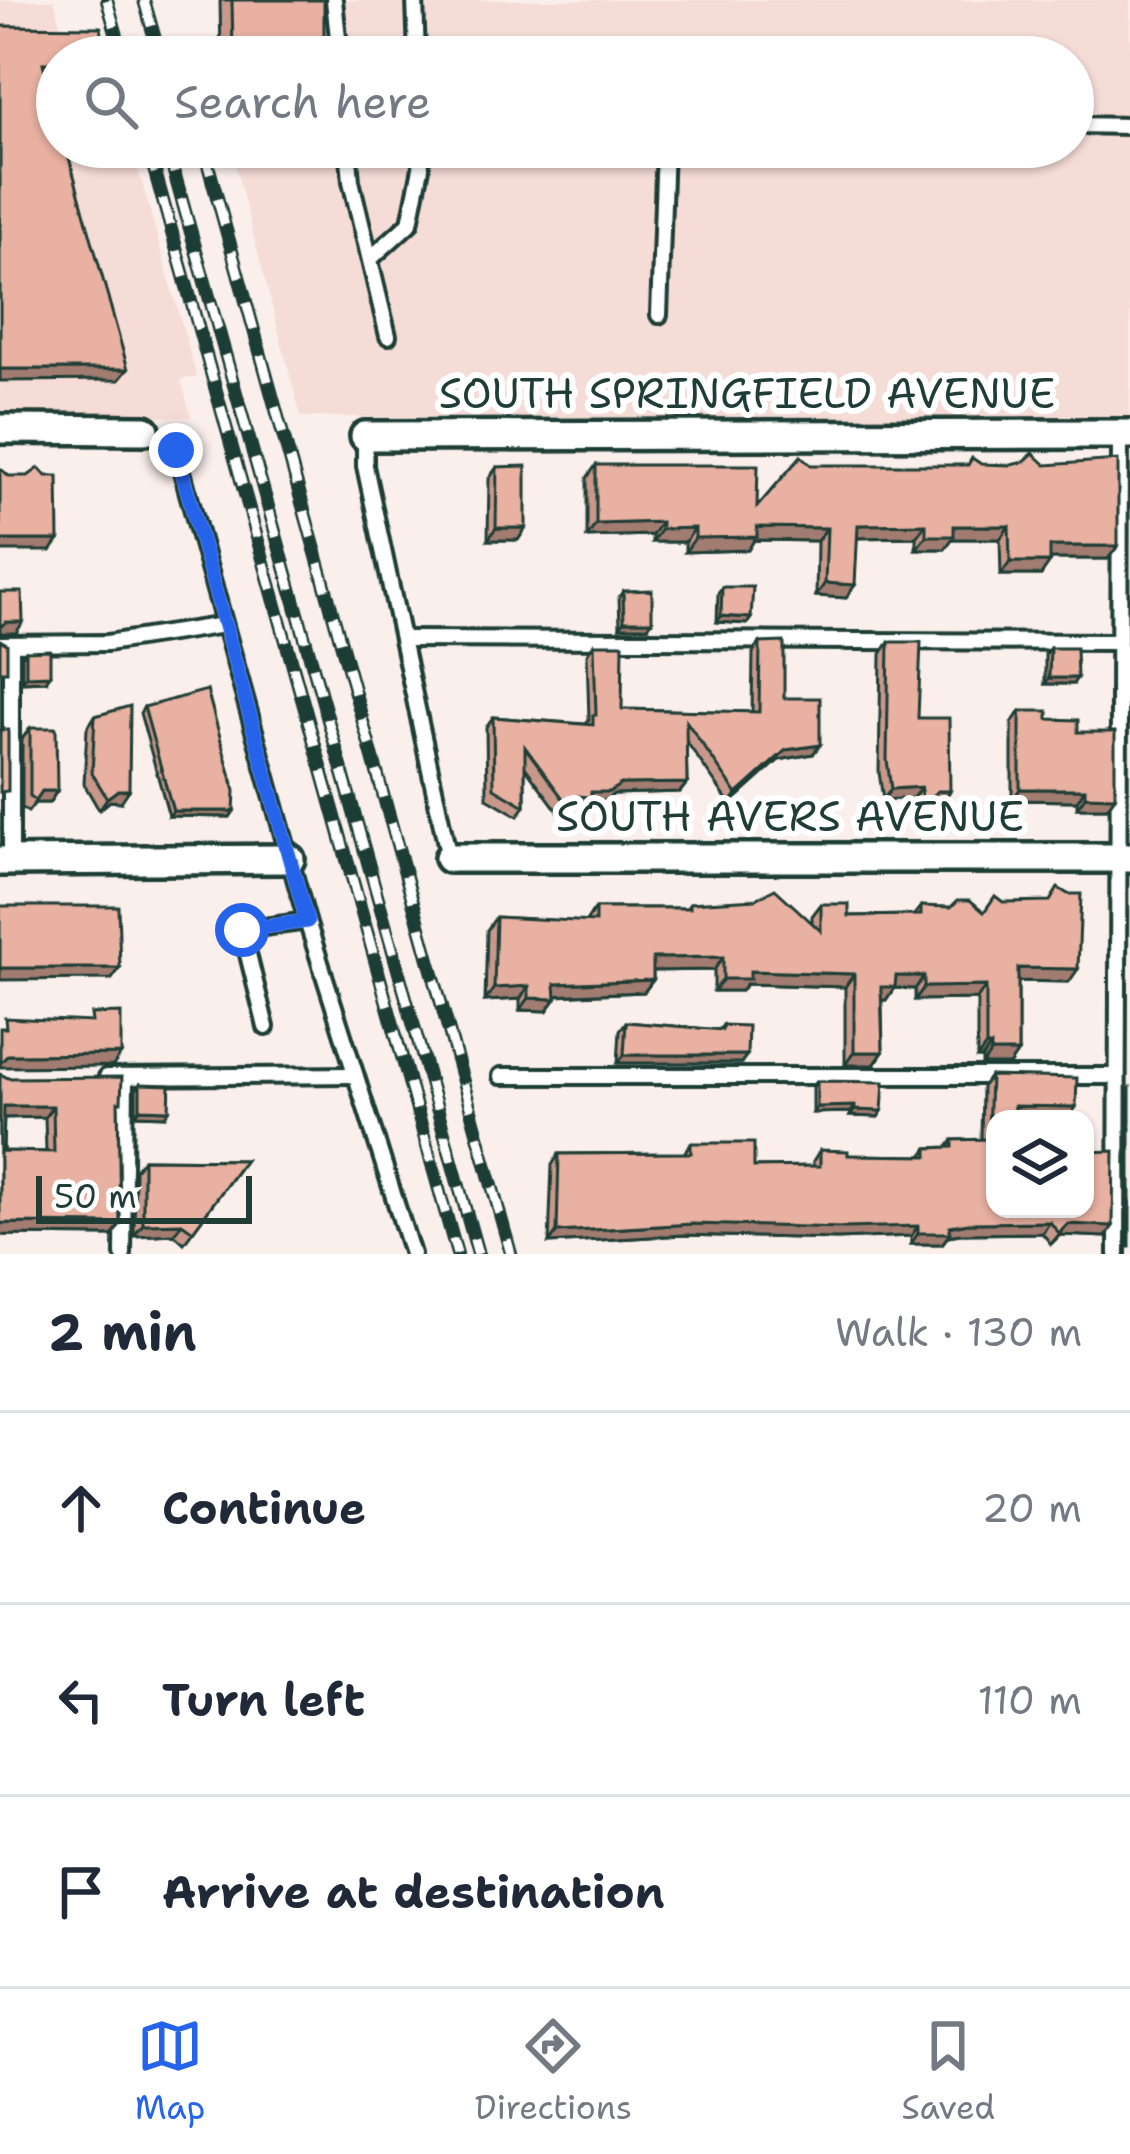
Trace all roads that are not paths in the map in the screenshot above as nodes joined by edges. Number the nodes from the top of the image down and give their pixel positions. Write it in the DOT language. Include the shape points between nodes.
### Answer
graph roads {
  1 [pos="334,0"];
  2 [pos="415,0"];
  3 [pos="338,36"];
  4 [pos="416,36"];
  5 [pos="1094,125"];
  6 [pos="1130,126"];
  7 [pos="350,168"];
  8 [pos="421,168"];
  9 [pos="664,168"];
  10 [pos="370,259"];
  11 [pos="659,315"];
  12 [pos="388,336"];
  13 [pos="0,429"];
  14 [pos="145,430"];
  15 [pos="1125,434"];
  16 [pos="365,436"];
  17 [pos="224,625"];
  18 [pos="402,639"];
  19 [pos="1119,642"];
  20 [pos="5,644"];
  21 [pos="449,858"];
  22 [pos="1124,858"];
  23 [pos="290,859"];
  24 [pos="5,861"];
  25 [pos="307,921"];
  26 [pos="266,1027"];
  27 [pos="352,1075"];
  28 [pos="501,1076"];
  29 [pos="1118,1076"];
  30 [pos="84,1077"];
  31 [pos="125,1077"];
  32 [pos="123,1254"];
  33 [pos="412,1254"];
  34 [pos="1117,1254"];
  1 -- 3 [label="lane"];
  2 -- 4 [label="lane"];
  5 -- 6 [label="lane"];
  7 -- 10 [label="lane"];
  8 -- 10 [label="lane" via="410,223"];
  9 -- 11 [label="lane"];
  10 -- 12 [label="lane"];
  13 -- 14 [label="street"];
  14 -- 17 [label="lane" via="176,450"];
  15 -- 16 [label="street, SOUTH SPRINGFIELD AVENUE"];
  15 -- 19 [label="lane"];
  16 -- 18 [label="lane"];
  17 -- 20 [label="lane" via="107,643"];
  17 -- 23 [label="lane"];
  18 -- 19 [label="lane"];
  18 -- 21 [label="lane"];
  19 -- 22 [label="lane"];
  20 -- 24 [label="lane"];
  21 -- 22 [label="street, SOUTH AVERS AVENUE"];
  22 -- 29 [label="lane"];
  23 -- 24 [label="street"];
  23 -- 25 [label="lane"];
  25 -- 26 [label="lane" via="242,930"];
  25 -- 27 [label="lane"];
  27 -- 31 [label="lane"];
  27 -- 33 [label="lane"];
  28 -- 29 [label="lane"];
  29 -- 34 [label="lane"];
  30 -- 31 [label="lane"];
  31 -- 32 [label="lane"];
}
